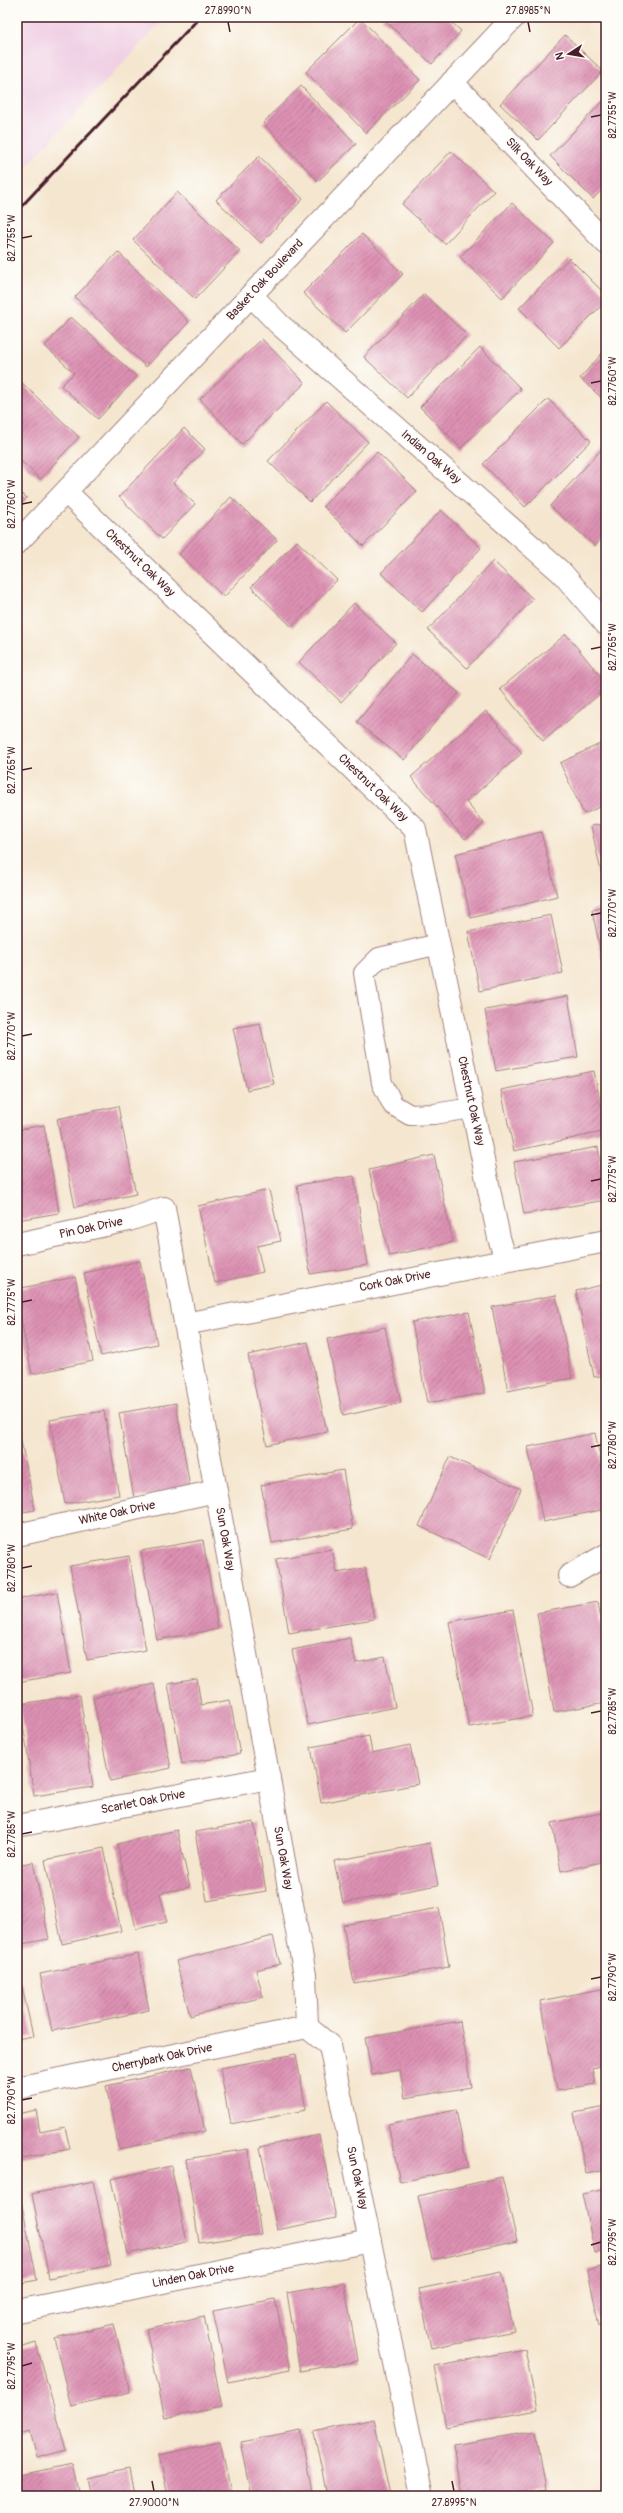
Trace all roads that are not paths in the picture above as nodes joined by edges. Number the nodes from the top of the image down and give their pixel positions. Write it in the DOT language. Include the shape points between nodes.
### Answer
graph roads {
  1 [pos="514,17"];
  2 [pos="452,82"];
  3 [pos="606,243"];
  4 [pos="251,295"];
  5 [pos="66,492"];
  6 [pos="17,543"];
  7 [pos="606,624"];
  8 [pos="439,944"];
  9 [pos="472,1108"];
  10 [pos="164,1208"];
  11 [pos="606,1241"];
  12 [pos="17,1244"];
  13 [pos="506,1260"];
  14 [pos="185,1324"];
  15 [pos="216,1491"];
  16 [pos="17,1535"];
  17 [pos="606,1555"];
  18 [pos="569,1576"];
  19 [pos="269,1778"];
  20 [pos="17,1826"];
  21 [pos="307,2027"];
  22 [pos="17,2088"];
  23 [pos="370,2240"];
  24 [pos="17,2311"];
  25 [pos="422,2496"];
  1 -- 2 [label="street, Basket Oak Boulevard"];
  2 -- 3 [label="street, Silk Oak Way"];
  2 -- 4 [label="street, Basket Oak Boulevard"];
  4 -- 5 [label="street, Basket Oak Boulevard"];
  4 -- 7 [label="street, Indian Oak Way" via="279,324 562,573"];
  5 -- 6 [label="street, Basket Oak Boulevard"];
  5 -- 8 [label="street, Chestnut Oak Way" via="415,829"];
  8 -- 9 [label="street, Chestnut Oak Way"];
  8 -- 9 [label="lane" via="379,958 364,973 382,1083 392,1104 410,1115"];
  9 -- 13 [label="street, Chestnut Oak Way" via="499,1238"];
  10 -- 12 [label="street, Pin Oak Drive" via="129,1220"];
  10 -- 14 [label="street, Sun Oak Way"];
  11 -- 13 [label="street, Cork Oak Drive"];
  13 -- 14 [label="street, Cork Oak Drive"];
  14 -- 15 [label="street, Sun Oak Way"];
  15 -- 16 [label="street, White Oak Drive"];
  15 -- 19 [label="street, Sun Oak Way"];
  17 -- 18 [label="street"];
  19 -- 20 [label="street, Scarlet Oak Drive"];
  19 -- 21 [label="street, Sun Oak Way" via="305,1975"];
  21 -- 22 [label="street, Cherrybark Oak Drive"];
  21 -- 23 [label="street, Sun Oak Way" via="330,2046"];
  23 -- 24 [label="street, Linden Oak Drive"];
  23 -- 25 [label="street, Sun Oak Way"];
}
